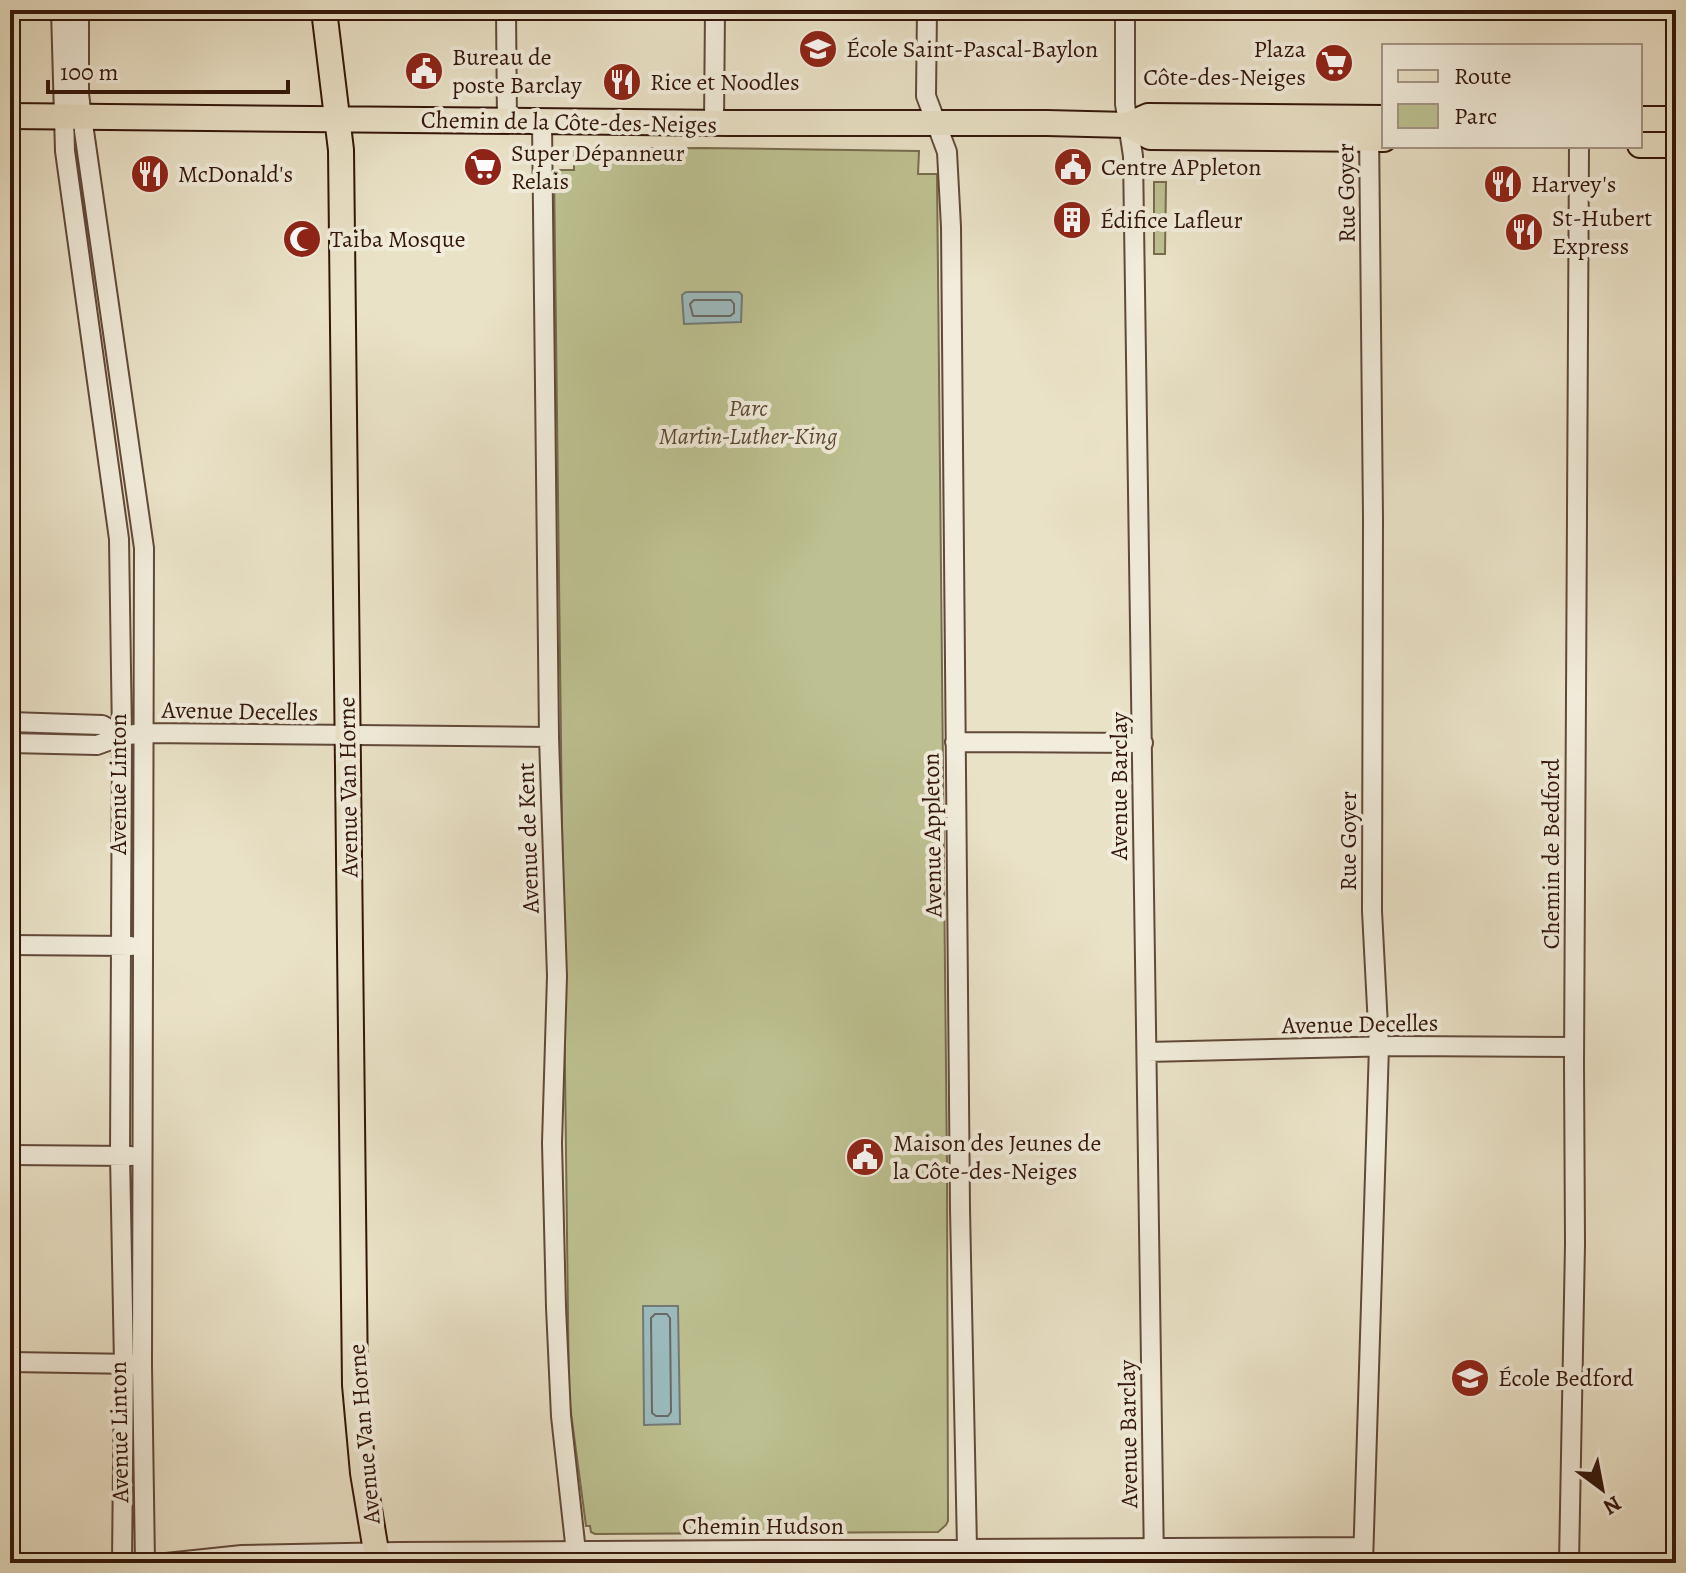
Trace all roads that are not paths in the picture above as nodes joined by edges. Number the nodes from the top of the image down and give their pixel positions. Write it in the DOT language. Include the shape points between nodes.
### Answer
graph roads {
  1 [pos="61,10"];
  2 [pos="79,10"];
  3 [pos="324,10"];
  4 [pos="506,10"];
  5 [pos="715,10"];
  6 [pos="927,10"];
  7 [pos="1125,10"];
  8 [pos="10,116"];
  9 [pos="72,116"];
  10 [pos="1642,119"];
  11 [pos="1676,119"];
  12 [pos="339,120"];
  13 [pos="507,121"];
  14 [pos="542,121"];
  15 [pos="714,123"];
  16 [pos="936,123"];
  17 [pos="1128,125"];
  18 [pos="1376,128"];
  19 [pos="1642,145"];
  20 [pos="1676,145"];
  21 [pos="1579,148"];
  22 [pos="10,722"];
  23 [pos="142,733"];
  24 [pos="122,736"];
  25 [pos="348,736"];
  26 [pos="549,737"];
  27 [pos="955,742"];
  28 [pos="10,743"];
  29 [pos="1143,743"];
  30 [pos="10,945"];
  31 [pos="121,946"];
  32 [pos="142,947"];
  33 [pos="1379,1046"];
  34 [pos="1574,1047"];
  35 [pos="1147,1052"];
  36 [pos="10,1155"];
  37 [pos="120,1156"];
  38 [pos="143,1157"];
  39 [pos="10,1362"];
  40 [pos="133,1364"];
  41 [pos="967,1548"];
  42 [pos="576,1552"];
  43 [pos="1154,1555"];
  44 [pos="1362,1555"];
  45 [pos="377,1558"];
  46 [pos="122,1563"];
  47 [pos="145,1563"];
  48 [pos="166,1563"];
  49 [pos="1569,1563"];
  1 -- 9 [label="street, Avenue Linton"];
  2 -- 9 [label="street, Avenue Linton"];
  3 -- 12 [label="main road, Avenue Van Horne"];
  4 -- 13 [label="street"];
  5 -- 15 [label="street"];
  6 -- 16 [label="street, Avenue Appleton" via="926,96"];
  7 -- 17 [label="street, Avenue Barclay"];
  8 -- 9 [label="main road, Chemin de la Côte-des-Neiges"];
  9 -- 12 [label="main road, Chemin de la Côte-des-Neiges"];
  9 -- 23 [label="street, Avenue Linton" via="103,253 144,548"];
  9 -- 24 [label="street, Avenue Linton" via="66,161 119,539"];
  10 -- 11 [label="main road"];
  12 -- 13 [label="main road, Chemin de la Côte-des-Neiges"];
  12 -- 25 [label="main road, Avenue Van Horne"];
  13 -- 14 [label="main road, Chemin de la Côte-des-Neiges"];
  14 -- 15 [label="main road, Chemin de la Côte-des-Neiges"];
  14 -- 26 [label="street, Avenue de Kent"];
  15 -- 16 [label="main road, Chemin de la Côte-des-Neiges"];
  16 -- 17 [label="main road, Chemin de la Côte-des-Neiges"];
  16 -- 27 [label="street, Avenue Appleton" via="947,152 951,227"];
  17 -- 18 [label="main road, Chemin de la Côte-des-Neiges" via="1150,137"];
  17 -- 29 [label="street, Avenue Barclay" via="1133,156"];
  18 -- 33 [label="street, Rue Goyer" via="1372,911"];
  19 -- 20 [label="main road"];
  21 -- 34 [label="street, Chemin de Bedford"];
  22 -- 24 [label="street, Avenue Decelles" via="102,725"];
  23 -- 24 [label="street, Avenue Decelles"];
  23 -- 25 [label="street, Avenue Decelles"];
  23 -- 32 [label="street, Avenue Linton"];
  24 -- 28 [label="street, Avenue Decelles" via="97,745"];
  24 -- 31 [label="street, Avenue Linton"];
  25 -- 26 [label="street, Avenue Decelles"];
  25 -- 45 [label="main road, Avenue Van Horne" via="355,1385"];
  26 -- 42 [label="street, Avenue de Kent" via="557,976 552,1143 556,1307"];
  27 -- 29 [label="street"];
  27 -- 41 [label="street, Avenue Appleton"];
  29 -- 35 [label="street, Avenue Barclay"];
  30 -- 31 [label="street"];
  31 -- 32 [label="street"];
  31 -- 37 [label="street, Avenue Linton"];
  32 -- 38 [label="street, Avenue Linton"];
  33 -- 34 [label="street, Avenue Decelles"];
  33 -- 35 [label="street, Avenue Decelles"];
  33 -- 44 [label="street, Rue Goyer"];
  34 -- 49 [label="street, Chemin de Bedford"];
  35 -- 43 [label="street, Avenue Barclay"];
  36 -- 37 [label="street"];
  37 -- 38 [label="street"];
  37 -- 40 [label="street, Avenue Linton"];
  38 -- 40 [label="street, Avenue Linton"];
  39 -- 40 [label="street"];
  40 -- 46 [label="street, Avenue Linton"];
  40 -- 47 [label="street, Avenue Linton"];
  41 -- 42 [label="street, Chemin Hudson"];
  41 -- 43 [label="street, Chemin Hudson"];
  42 -- 45 [label="street, Chemin Hudson"];
  43 -- 44 [label="street, Chemin Hudson"];
  45 -- 48 [label="street, Chemin Hudson" via="242,1555"];
}
